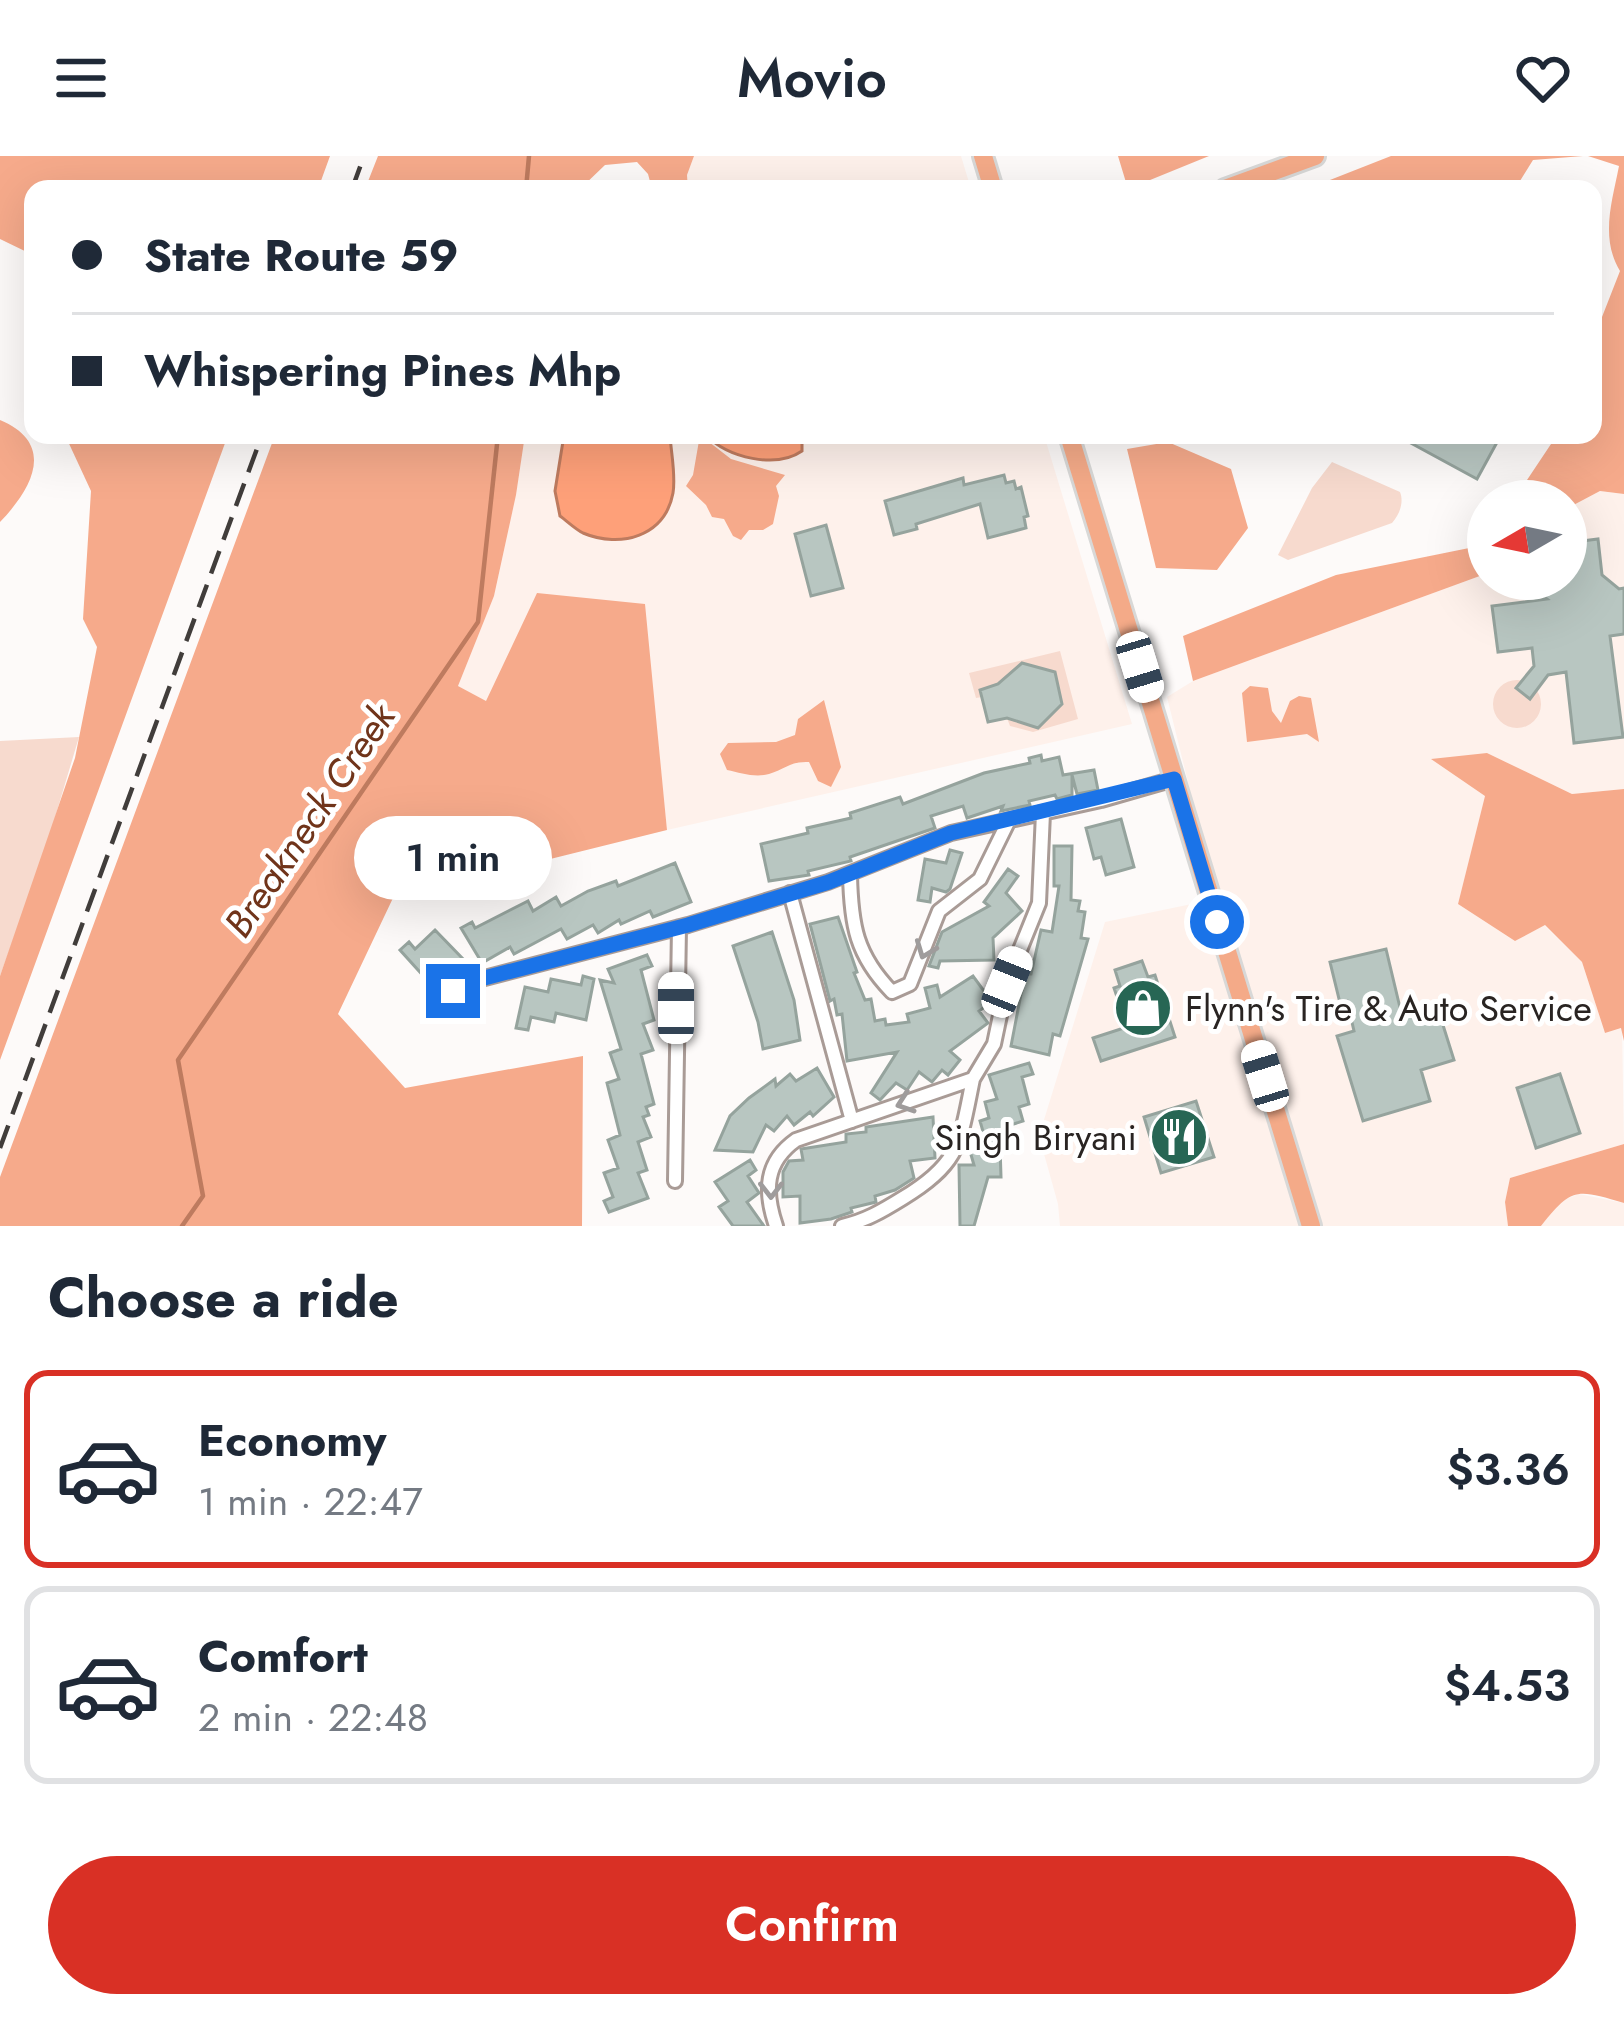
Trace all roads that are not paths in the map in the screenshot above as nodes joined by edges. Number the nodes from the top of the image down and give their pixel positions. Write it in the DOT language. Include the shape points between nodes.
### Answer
graph roads {
  1 [pos="1315,156"];
  2 [pos="1250,180"];
  3 [pos="1072,444"];
  4 [pos="1174,779"];
  5 [pos="1042,813"];
  6 [pos="1009,820"];
  7 [pos="850,874"];
  8 [pos="790,893"];
  9 [pos="679,927"];
  10 [pos="453,991"];
  11 [pos="973,1079"];
  12 [pos="852,1121"];
  13 [pos="675,1181"];
  14 [pos="776,1226"];
  15 [pos="842,1226"];
  16 [pos="1311,1226"];
  1 -- 2 [label="main road"];
  3 -- 4 [label="main road"];
  4 -- 5 [label="street"];
  4 -- 16 [label="main road"];
  5 -- 6 [label="street"];
  5 -- 11 [label="street" via="1040,903 1007,982 994,1044"];
  6 -- 7 [label="street" via="951,833"];
  6 -- 7 [label="street, one-way" via="980,879 939,911 910,984 892,992 869,969 851,921"];
  7 -- 8 [label="street"];
  8 -- 9 [label="street"];
  8 -- 12 [label="street"];
  9 -- 10 [label="street"];
  9 -- 13 [label="street"];
  11 -- 12 [label="street, one-way"];
  11 -- 15 [label="street" via="962,1136 935,1179 866,1221"];
  12 -- 14 [label="street, one-way" via="777,1153 767,1179"];
}
